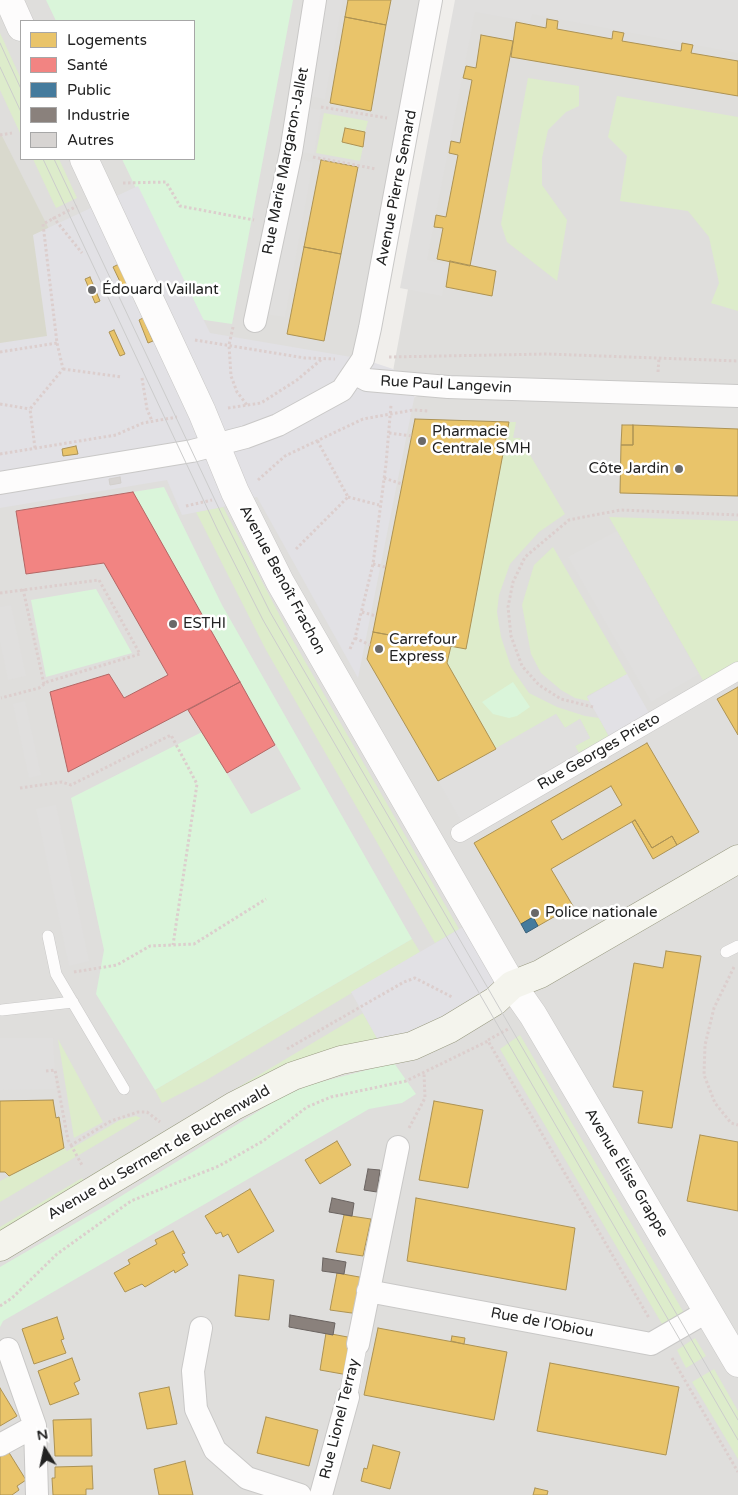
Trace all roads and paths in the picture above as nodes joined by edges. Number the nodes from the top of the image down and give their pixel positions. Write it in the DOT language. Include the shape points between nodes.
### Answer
graph roads {
  1 [pos="9,0"];
  2 [pos="315,0"];
  3 [pos="432,0"];
  4 [pos="20,25"];
  5 [pos="299,103"];
  6 [pos="410,121"];
  7 [pos="12,133"];
  8 [pos="0,135"];
  9 [pos="290,152"];
  10 [pos="84,160"];
  11 [pos="399,172"];
  12 [pos="53,217"];
  13 [pos="82,253"];
  14 [pos="255,321"];
  15 [pos="195,340"];
  16 [pos="56,343"];
  17 [pos="230,345"];
  18 [pos="0,352"];
  19 [pos="397,356"];
  20 [pos="323,359"];
  21 [pos="738,361"];
  22 [pos="358,366"];
  23 [pos="63,368"];
  24 [pos="122,378"];
  25 [pos="142,378"];
  26 [pos="391,382"];
  27 [pos="738,396"];
  28 [pos="0,404"];
  29 [pos="247,406"];
  30 [pos="30,409"];
  31 [pos="432,411"];
  32 [pos="202,412"];
  33 [pos="390,414"];
  34 [pos="152,421"];
  35 [pos="389,433"];
  36 [pos="412,436"];
  37 [pos="317,439"];
  38 [pos="215,445"];
  39 [pos="0,454"];
  40 [pos="384,478"];
  41 [pos="0,483"];
  42 [pos="402,484"];
  43 [pos="235,492"];
  44 [pos="348,497"];
  45 [pos="379,505"];
  46 [pos="186,506"];
  47 [pos="738,515"];
  48 [pos="296,549"];
  49 [pos="373,564"];
  50 [pos="386,568"];
  51 [pos="23,589"];
  52 [pos="0,593"];
  53 [pos="362,612"];
  54 [pos="376,616"];
  55 [pos="355,638"];
  56 [pos="370,645"];
  57 [pos="350,650"];
  58 [pos="738,671"];
  59 [pos="44,684"];
  60 [pos="2,698"];
  61 [pos="593,707"];
  62 [pos="20,788"];
  63 [pos="460,833"];
  64 [pos="738,859"];
  65 [pos="266,899"];
  66 [pos="48,936"];
  67 [pos="173,945"];
  68 [pos="738,946"];
  69 [pos="726,952"];
  70 [pos="738,960"];
  71 [pos="56,974"];
  72 [pos="404,982"];
  73 [pos="512,986"];
  74 [pos="460,995"];
  75 [pos="73,1002"];
  76 [pos="2,1010"];
  77 [pos="46,1071"];
  78 [pos="424,1073"];
  79 [pos="124,1089"];
  80 [pos="161,1123"];
  81 [pos="738,1126"];
  82 [pos="71,1145"];
  83 [pos="398,1148"];
  84 [pos="77,1156"];
  85 [pos="0,1247"];
  86 [pos="368,1291"];
  87 [pos="0,1306"];
  88 [pos="708,1311"];
  89 [pos="201,1328"];
  90 [pos="661,1338"];
  91 [pos="358,1344"];
  92 [pos="8,1350"];
  93 [pos="738,1363"];
  94 [pos="348,1398"];
  95 [pos="35,1426"];
  96 [pos="0,1445"];
  97 [pos="738,1472"];
  98 [pos="37,1495"];
  99 [pos="300,1495"];
  100 [pos="321,1495"];
  1 -- 4 [label="street"];
  2 -- 5 [label="street, Rue Marie Margaron-Jallet"];
  3 -- 6 [label="street, Avenue Pierre Semard"];
  5 -- 6 [label="path"];
  5 -- 9 [label="street, Rue Marie Margaron-Jallet"];
  6 -- 11 [label="street, Avenue Pierre Semard"];
  7 -- 8 [label="path"];
  9 -- 11 [label="path"];
  9 -- 14 [label="street, Rue Marie Margaron-Jallet"];
  10 -- 32 [label="street, Avenue Benoît Frachon"];
  11 -- 22 [label="street, Avenue Pierre Semard"];
  12 -- 13 [label="path"];
  14 -- 17 [label="path" via="239,322 232,327"];
  15 -- 17 [label="path"];
  16 -- 18 [label="path"];
  17 -- 20 [label="path"];
  17 -- 29 [label="path" via="231,376"];
  19 -- 21 [label="path" via="547,354"];
  19 -- 22 [label="path"];
  19 -- 26 [label="path"];
  20 -- 22 [label="path"];
  20 -- 29 [label="path" via="296,380 260,402"];
  22 -- 26 [label="street, Rue Paul Langevin" via="367,380"];
  22 -- 38 [label="street" via="342,390 278,425 246,438"];
  23 -- 24 [label="path"];
  25 -- 34 [label="path"];
  26 -- 27 [label="street, Rue Paul Langevin" via="448,387"];
  26 -- 33 [label="path"];
  28 -- 30 [label="path"];
  29 -- 32 [label="path"];
  31 -- 33 [label="path"];
  32 -- 34 [label="path"];
  32 -- 38 [label="street, Avenue Benoît Frachon"];
  33 -- 35 [label="path"];
  33 -- 37 [label="path" via="363,419"];
  34 -- 39 [label="path" via="116,434"];
  35 -- 36 [label="path"];
  35 -- 40 [label="path"];
  37 -- 43 [label="path" via="285,456 249,487"];
  37 -- 44 [label="path"];
  38 -- 41 [label="street" via="192,452"];
  38 -- 43 [label="street, Avenue Benoît Frachon"];
  40 -- 42 [label="path"];
  40 -- 45 [label="path"];
  43 -- 46 [label="path"];
  43 -- 73 [label="street, Avenue Benoît Frachon" via="280,582"];
  44 -- 45 [label="path"];
  44 -- 48 [label="path"];
  45 -- 49 [label="path"];
  47 -- 61 [label="path" via="622,510 594,515 569,520 526,556 513,582 508,607 511,636 522,666 539,685 561,699"];
  49 -- 50 [label="path"];
  49 -- 53 [label="path"];
  51 -- 52 [label="path"];
  51 -- 59 [label="path"];
  51 -- 59 [label="path" via="99,580 140,654"];
  53 -- 54 [label="path"];
  53 -- 55 [label="path"];
  55 -- 56 [label="path"];
  55 -- 57 [label="path"];
  58 -- 63 [label="street, Rue Georges Prieto"];
  59 -- 60 [label="path"];
  62 -- 67 [label="path" via="62,782 71,785 171,735 197,784"];
  64 -- 73 [label="main road, Avenue du Serment de Buchenwald" via="540,974"];
  65 -- 67 [label="path" via="194,944"];
  66 -- 71 [label="lane"];
  67 -- 71 [label="path" via="150,946 117,965"];
  68 -- 69 [label="lane"];
  70 -- 81 [label="path" via="714,1008 705,1045 704,1075 715,1103 731,1123"];
  71 -- 75 [label="lane"];
  72 -- 74 [label="path" via="415,978 450,998"];
  73 -- 85 [label="main road, Avenue du Serment de Buchenwald" via="464,1020 412,1046 341,1060 293,1076 234,1106"];
  73 -- 88 [label="street, Avenue Élise Grappe" via="533,1015"];
  75 -- 76 [label="lane"];
  75 -- 79 [label="lane"];
  77 -- 82 [label="path" via="55,1070"];
  78 -- 83 [label="path" via="425,1098"];
  78 -- 87 [label="path" via="406,1081 330,1097 307,1106 263,1141 220,1166 131,1201 57,1254"];
  78 -- 90 [label="path" via="488,1041"];
  80 -- 82 [label="path" via="147,1112 138,1112 111,1121"];
  82 -- 84 [label="path"];
  83 -- 86 [label="street"];
  86 -- 90 [label="street, Rue de l'Obiou" via="651,1344"];
  86 -- 91 [label="street"];
  88 -- 90 [label="street, Rue de l'Obiou"];
  88 -- 93 [label="street, Avenue Élise Grappe"];
  89 -- 99 [label="street" via="193,1371 196,1409 215,1450 247,1478"];
  90 -- 97 [label="path"];
  91 -- 94 [label="street, Rue Lionel Terray"];
  92 -- 95 [label="street"];
  94 -- 100 [label="street, Rue Lionel Terray"];
  95 -- 96 [label="street"];
  95 -- 98 [label="street"];
}
